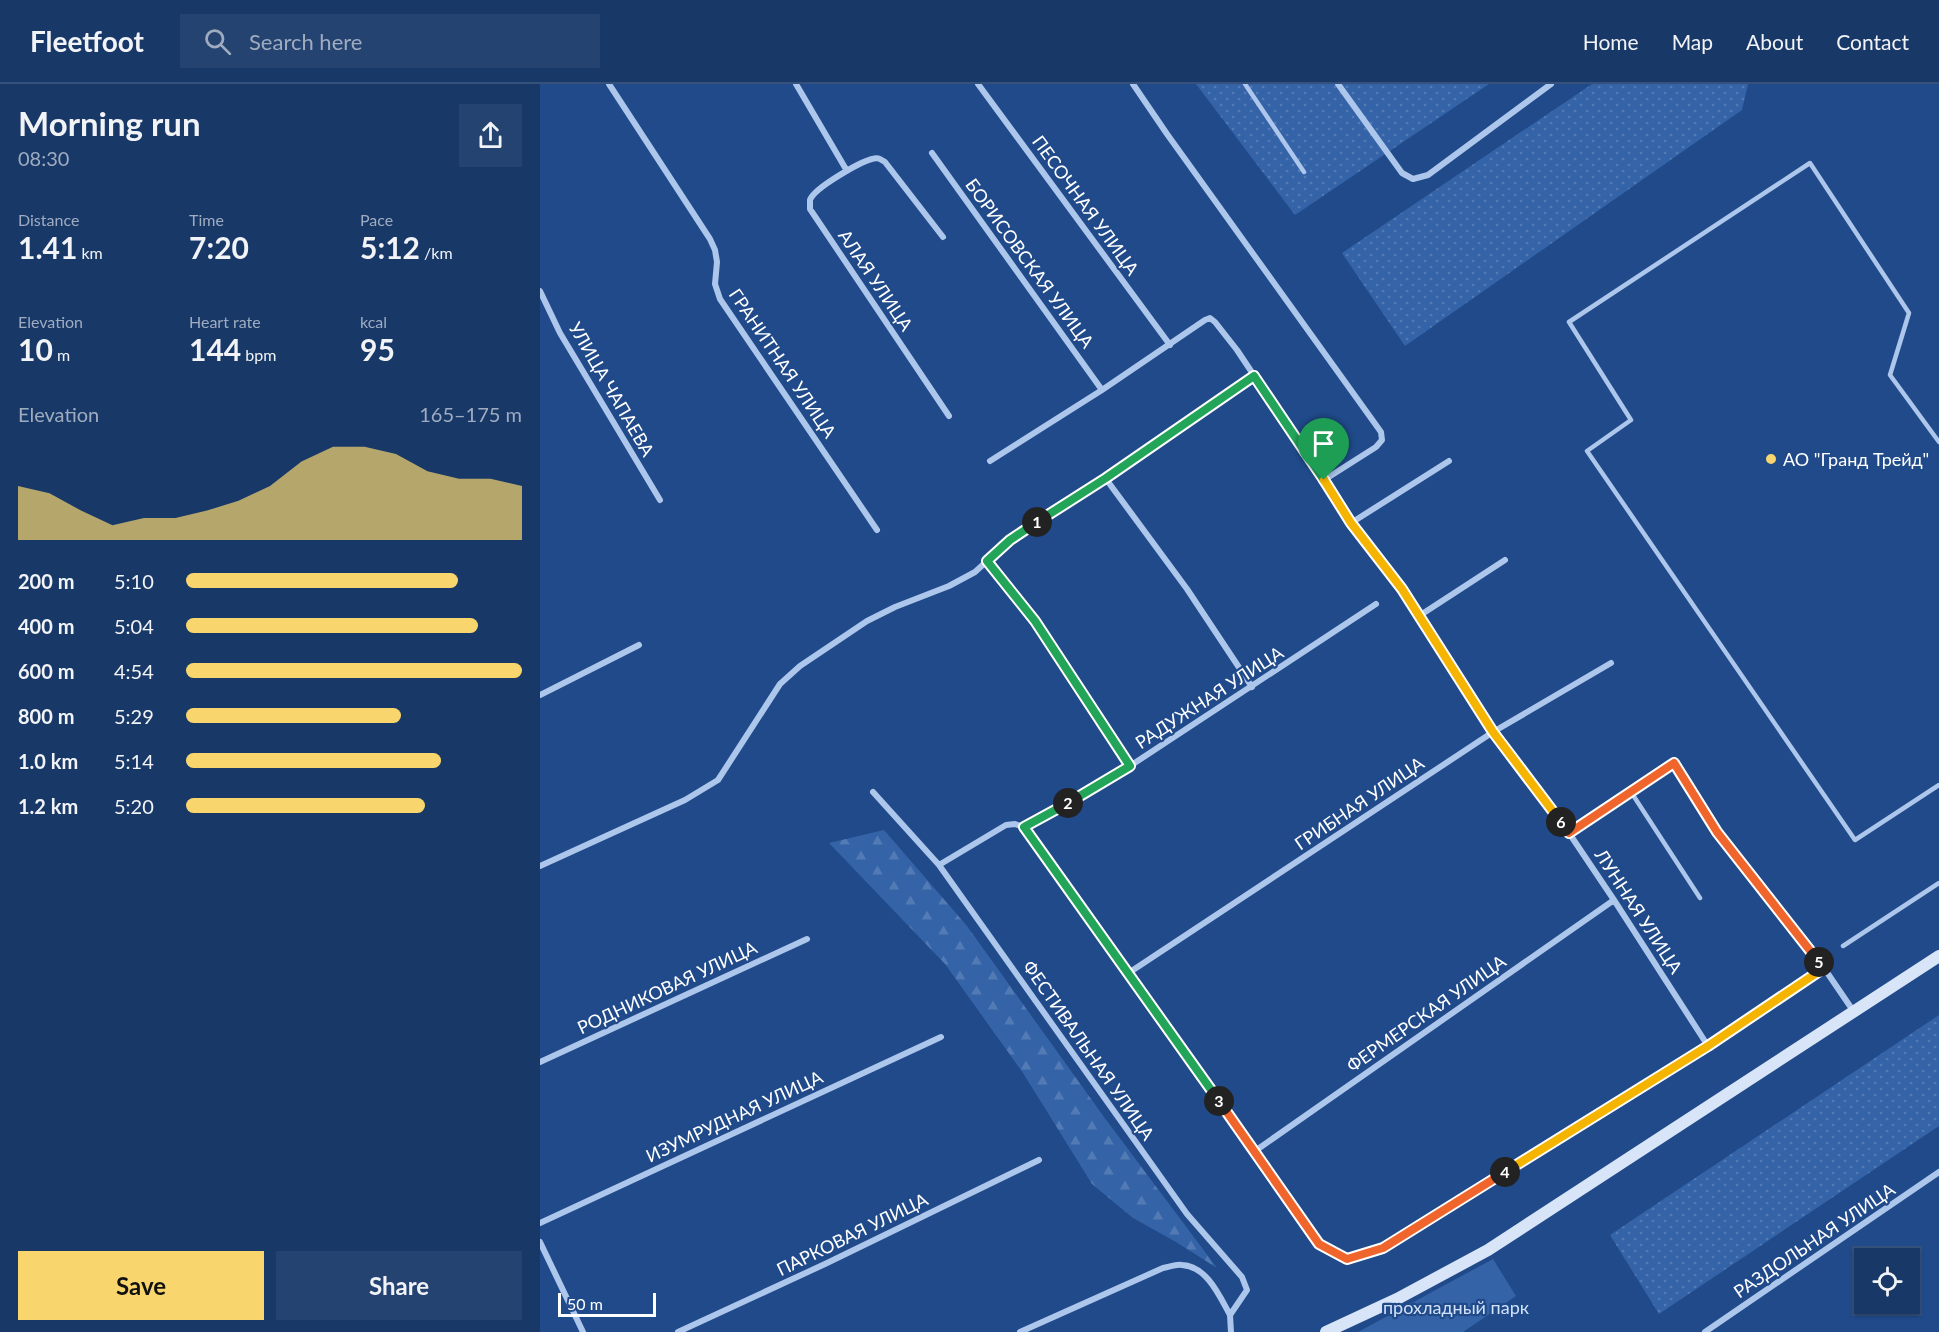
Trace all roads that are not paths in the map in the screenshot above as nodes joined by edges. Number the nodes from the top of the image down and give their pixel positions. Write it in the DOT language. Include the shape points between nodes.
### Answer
graph roads {
  1 [pos="609,84"];
  2 [pos="796,84"];
  3 [pos="978,84"];
  4 [pos="1133,84"];
  5 [pos="1245,84"];
  6 [pos="1338,84"];
  7 [pos="1551,84"];
  8 [pos="932,153"];
  9 [pos="847,171"];
  10 [pos="1304,172"];
  11 [pos="943,237"];
  12 [pos="540,291"];
  13 [pos="1170,345"];
  14 [pos="1254,376"];
  15 [pos="1102,390"];
  16 [pos="949,416"];
  17 [pos="1939,442"];
  18 [pos="990,461"];
  19 [pos="1449,461"];
  20 [pos="1106,478"];
  21 [pos="1324,480"];
  22 [pos="660,500"];
  23 [pos="1351,523"];
  24 [pos="877,530"];
  25 [pos="1505,560"];
  26 [pos="987,561"];
  27 [pos="1376,604"];
  28 [pos="1419,616"];
  29 [pos="639,645"];
  30 [pos="1611,663"];
  31 [pos="1252,687"];
  32 [pos="540,695"];
  33 [pos="1493,732"];
  34 [pos="1674,763"];
  35 [pos="1130,766"];
  36 [pos="1939,784"];
  37 [pos="873,792"];
  38 [pos="1631,792"];
  39 [pos="1024,827"];
  40 [pos="1569,833"];
  41 [pos="939,865"];
  42 [pos="540,866"];
  43 [pos="1939,884"];
  44 [pos="1700,898"];
  45 [pos="1614,900"];
  46 [pos="807,939"];
  47 [pos="1843,946"];
  48 [pos="1939,956"];
  49 [pos="1824,968"];
  50 [pos="1127,974"];
  51 [pos="1854,1012"];
  52 [pos="941,1037"];
  53 [pos="1708,1046"];
  54 [pos="540,1062"];
  55 [pos="1255,1151"];
  56 [pos="1039,1160"];
  57 [pos="1939,1172"];
  58 [pos="540,1223"];
  59 [pos="540,1242"];
  60 [pos="1230,1315"];
  61 [pos="583,1332"];
  62 [pos="678,1332"];
  63 [pos="1020,1332"];
  64 [pos="1231,1332"];
  65 [pos="1326,1332"];
  66 [pos="1705,1332"];
  1 -- 24 [label="street, ГРАНИТНАЯ УЛИЦА" via="710,239 717,262 714,284 720,299"];
  2 -- 9 [label="street"];
  3 -- 13 [label="street, ПЕСОЧНАЯ УЛИЦА"];
  4 -- 21 [label="street" via="1381,432 1382,440 1376,447"];
  5 -- 10 [label="lane"];
  6 -- 7 [label="street" via="1402,173 1413,179 1428,175"];
  8 -- 15 [label="street, БОРИСОВСКАЯ УЛИЦА"];
  9 -- 11 [label="street, АЛАЯ УЛИЦА" via="870,159 885,162"];
  9 -- 16 [label="street, АЛАЯ УЛИЦА" via="814,193 810,209"];
  12 -- 22 [label="street, УЛИЦА ЧАПАЕВА" via="560,333"];
  13 -- 14 [label="street, ЛУННАЯ УЛИЦА" via="1210,318"];
  13 -- 15 [label="street"];
  14 -- 20 [label="street"];
  14 -- 21 [label="street, ЛУННАЯ УЛИЦА"];
  15 -- 18 [label="street"];
  17 -- 36 [label="lane" via="1890,375 1909,313 1810,164 1569,321 1631,420 1587,451 1855,840"];
  19 -- 23 [label="street"];
  20 -- 26 [label="street" via="1010,540"];
  20 -- 31 [label="street"];
  21 -- 23 [label="street, ЛУННАЯ УЛИЦА"];
  23 -- 28 [label="street, ЛУННАЯ УЛИЦА"];
  25 -- 28 [label="street"];
  26 -- 35 [label="street" via="1035,621"];
  26 -- 42 [label="street" via="950,586 867,621 800,666 780,684 718,780 685,800"];
  27 -- 31 [label="street, РАДУЖНАЯ УЛИЦА"];
  28 -- 33 [label="street, ЛУННАЯ УЛИЦА"];
  29 -- 32 [label="street"];
  30 -- 33 [label="street, ГРИБНАЯ УЛИЦА"];
  31 -- 35 [label="street, РАДУЖНАЯ УЛИЦА"];
  33 -- 40 [label="street, ЛУННАЯ УЛИЦА"];
  33 -- 50 [label="street, ГРИБНАЯ УЛИЦА"];
  34 -- 38 [label="street"];
  34 -- 49 [label="lane" via="1717,832"];
  35 -- 39 [label="street, РАДУЖНАЯ УЛИЦА"];
  37 -- 41 [label="street, ФЕСТИВАЛЬНАЯ УЛИЦА"];
  38 -- 40 [label="street"];
  38 -- 44 [label="lane"];
  39 -- 41 [label="street, РАДУЖНАЯ УЛИЦА" via="1006,825"];
  39 -- 50 [label="street"];
  40 -- 45 [label="street, ЛУННАЯ УЛИЦА"];
  41 -- 60 [label="street, ФЕСТИВАЛЬНАЯ УЛИЦА" via="1187,1214 1242,1277 1246,1290"];
  43 -- 47 [label="lane"];
  45 -- 53 [label="street, ЛУННАЯ УЛИЦА"];
  45 -- 55 [label="street, ФЕРМЕРСКАЯ УЛИЦА"];
  46 -- 54 [label="street, РОДНИКОВАЯ УЛИЦА"];
  48 -- 51 [label="main road"];
  49 -- 51 [label="street"];
  49 -- 53 [label="street"];
  50 -- 55 [label="street"];
  51 -- 65 [label="main road" via="1488,1250"];
  52 -- 58 [label="street, ИЗУМРУДНАЯ УЛИЦА"];
  53 -- 55 [label="street" via="1383,1248 1347,1259 1319,1244"];
  56 -- 62 [label="street, ПАРКОВАЯ УЛИЦА"];
  57 -- 66 [label="street, РАЗДОЛЬНАЯ УЛИЦА"];
  59 -- 61 [label="street"];
  60 -- 63 [label="street" via="1212,1285 1198,1271 1183,1264 1163,1268"];
  60 -- 64 [label="street"];
}
